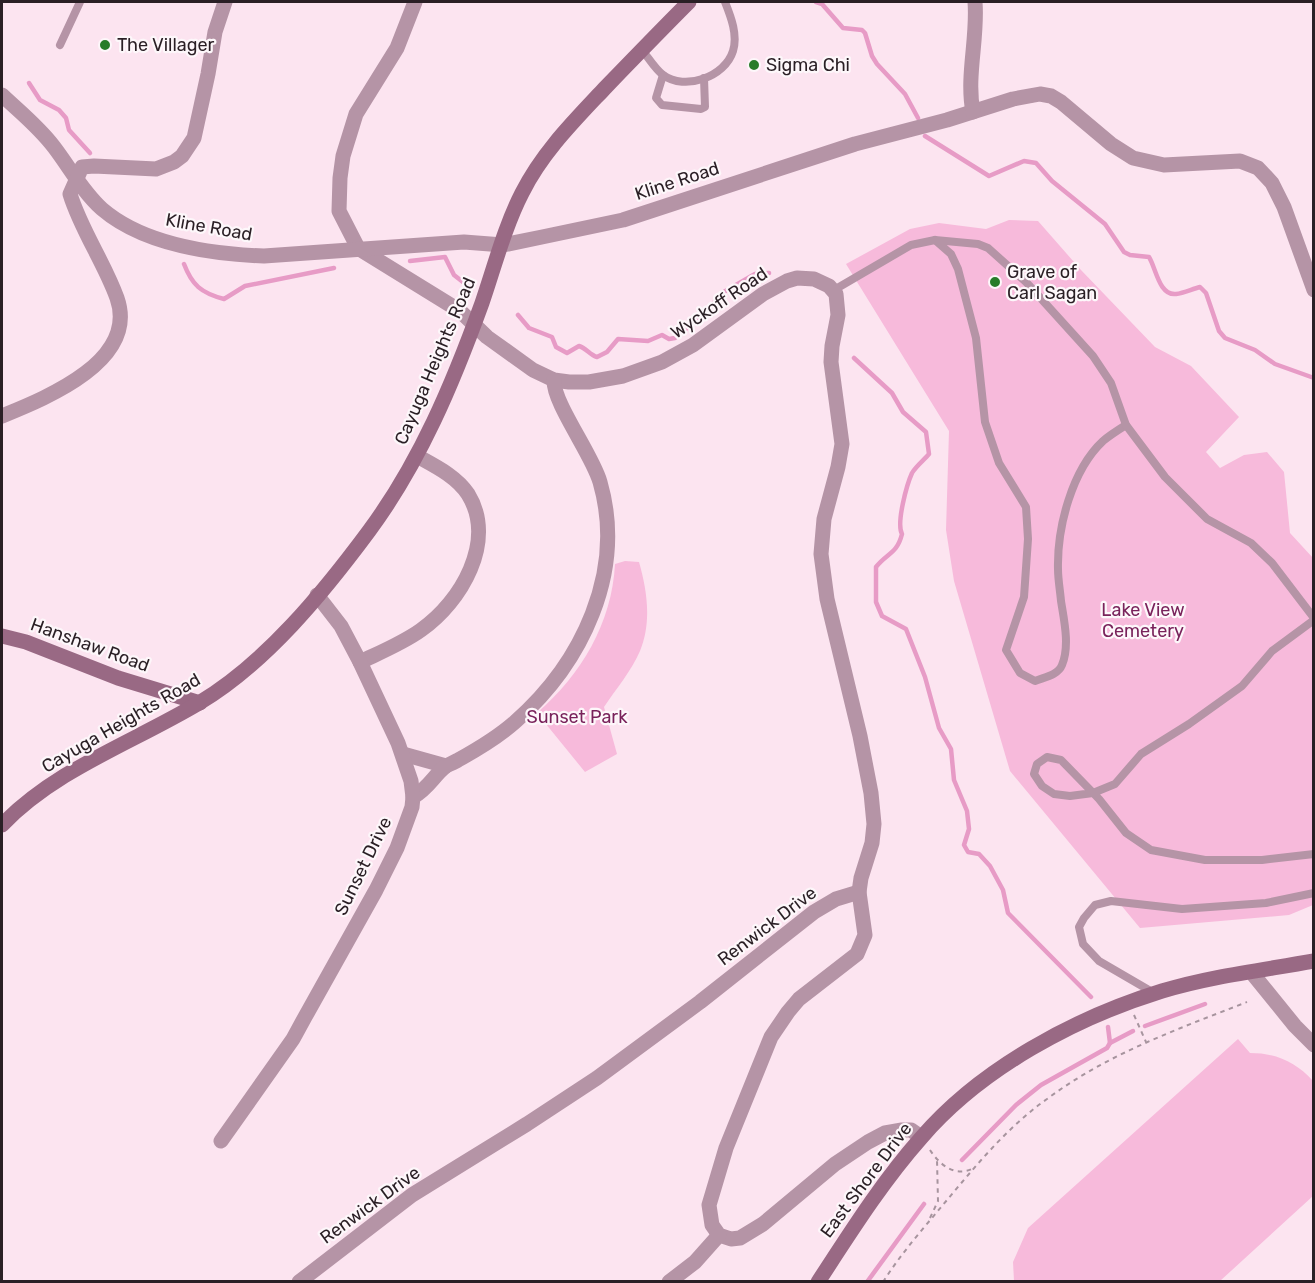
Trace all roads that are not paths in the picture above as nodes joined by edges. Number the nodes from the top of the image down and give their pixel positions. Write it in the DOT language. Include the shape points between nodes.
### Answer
graph roads {
  1 [pos="80,2"];
  2 [pos="225,2"];
  3 [pos="415,2"];
  4 [pos="689,2"];
  5 [pos="725,2"];
  6 [pos="975,2"];
  7 [pos="60,45"];
  8 [pos="642,50"];
  9 [pos="663,75"];
  10 [pos="704,78"];
  11 [pos="2,95"];
  12 [pos="973,112"];
  13 [pos="76,178"];
  14 [pos="935,240"];
  15 [pos="503,245"];
  16 [pos="358,248"];
  17 [pos="834,290"];
  18 [pos="1314,290"];
  19 [pos="474,324"];
  20 [pos="554,380"];
  21 [pos="2,416"];
  22 [pos="1126,425"];
  23 [pos="417,456"];
  24 [pos="317,595"];
  25 [pos="1314,619"];
  26 [pos="2,636"];
  27 [pos="360,662"];
  28 [pos="200,703"];
  29 [pos="403,754"];
  30 [pos="446,766"];
  31 [pos="1093,793"];
  32 [pos="413,797"];
  33 [pos="2,825"];
  34 [pos="1314,854"];
  35 [pos="859,892"];
  36 [pos="1314,893"];
  37 [pos="1314,961"];
  38 [pos="1252,973"];
  39 [pos="1156,994"];
  40 [pos="1314,1045"];
  41 [pos="221,1141"];
  42 [pos="924,1141"];
  43 [pos="719,1234"];
  44 [pos="299,1281"];
  45 [pos="669,1281"];
  46 [pos="818,1281"];
  1 -- 7 [label="lane"];
  2 -- 13 [label="street" via="215,32 194,138 182,156 156,170 82,167"];
  3 -- 16 [label="street" via="397,48 356,114 343,156 339,211"];
  4 -- 8 [label="street, Cayuga Heights Road"];
  5 -- 10 [label="lane" via="735,34 733,51 725,66"];
  6 -- 12 [label="street" via="970,85"];
  8 -- 9 [label="lane"];
  8 -- 15 [label="street, Cayuga Heights Road" via="550,148 521,195"];
  9 -- 10 [label="lane" via="676,80"];
  9 -- 10 [label="lane" via="658,102 700,109 705,106"];
  11 -- 13 [label="street, Kline Road" via="44,134"];
  12 -- 15 [label="street, Kline Road" via="844,148 623,220"];
  12 -- 18 [label="street, Kline Road" via="1029,95 1051,96 1133,158 1164,165 1240,161 1258,168 1272,183 1284,207"];
  13 -- 16 [label="street, Kline Road" via="117,221 141,233 193,248 264,256"];
  13 -- 21 [label="street" via="70,194 117,299 117,337 97,365 32,404"];
  14 -- 17 [label="lane" via="911,245"];
  14 -- 22 [label="lane" via="988,248 1026,282 1093,356 1111,383"];
  14 -- 22 [label="lane" via="951,254 958,269 975,338 988,432 999,463 1026,507 1024,597 1006,650 1020,673 1035,681 1057,673 1063,664 1066,641 1058,567 1072,487 1091,455"];
  15 -- 16 [label="street, Kline Road" via="464,242"];
  15 -- 19 [label="street, Cayuga Heights Road"];
  16 -- 19 [label="street, Wyckoff Road" via="460,311"];
  17 -- 20 [label="street, Wyckoff Road" via="814,279 792,279 662,362 606,380"];
  17 -- 35 [label="street" via="839,306 831,362 842,444 824,519 821,554 827,599 872,793 872,843"];
  19 -- 20 [label="street, Wyckoff Road" via="533,370"];
  19 -- 23 [label="street, Cayuga Heights Road"];
  20 -- 30 [label="street" via="556,395 592,460 605,501 607,558 597,599 582,639 546,690 499,734"];
  22 -- 25 [label="lane" via="1165,477 1207,519 1251,543 1272,563"];
  23 -- 24 [label="street, Cayuga Heights Road" via="370,530"];
  23 -- 27 [label="street" via="452,476 467,493 476,515 474,564 467,579 432,621"];
  24 -- 27 [label="street, Sunset Drive" via="336,618"];
  24 -- 28 [label="street, Cayuga Heights Road" via="244,672"];
  25 -- 31 [label="lane" via="1272,651 1242,686 1141,754 1115,784"];
  26 -- 28 [label="street, Hanshaw Road"];
  27 -- 29 [label="street, Sunset Drive"];
  28 -- 33 [label="street, Cayuga Heights Road" via="56,780"];
  29 -- 30 [label="street"];
  29 -- 32 [label="street, Sunset Drive"];
  30 -- 32 [label="street"];
  31 -- 31 [label="lane" via="1060,760 1047,757 1037,764 1034,774 1054,794"];
  31 -- 34 [label="lane" via="1126,834 1151,850 1205,860 1262,860"];
  32 -- 41 [label="street, Sunset Drive" via="397,848 293,1039"];
  35 -- 43 [label="street" via="865,925 862,946 850,961 799,999 771,1037 726,1148 709,1205 712,1225"];
  35 -- 44 [label="street, Renwick Drive" via="813,912 597,1078 412,1195"];
  36 -- 39 [label="lane" via="1266,903 1182,909 1111,901 1095,904 1079,927 1083,944 1099,961"];
  37 -- 38 [label="street, East Shore Drive"];
  38 -- 39 [label="street, East Shore Drive"];
  38 -- 40 [label="street"];
  39 -- 42 [label="street, East Shore Drive" via="1071,1027 1012,1061 950,1108"];
  42 -- 43 [label="street" via="911,1130 885,1133 835,1164 751,1233 731,1239"];
  42 -- 46 [label="street, East Shore Drive" via="895,1170"];
  43 -- 45 [label="street" via="694,1262"];
}
